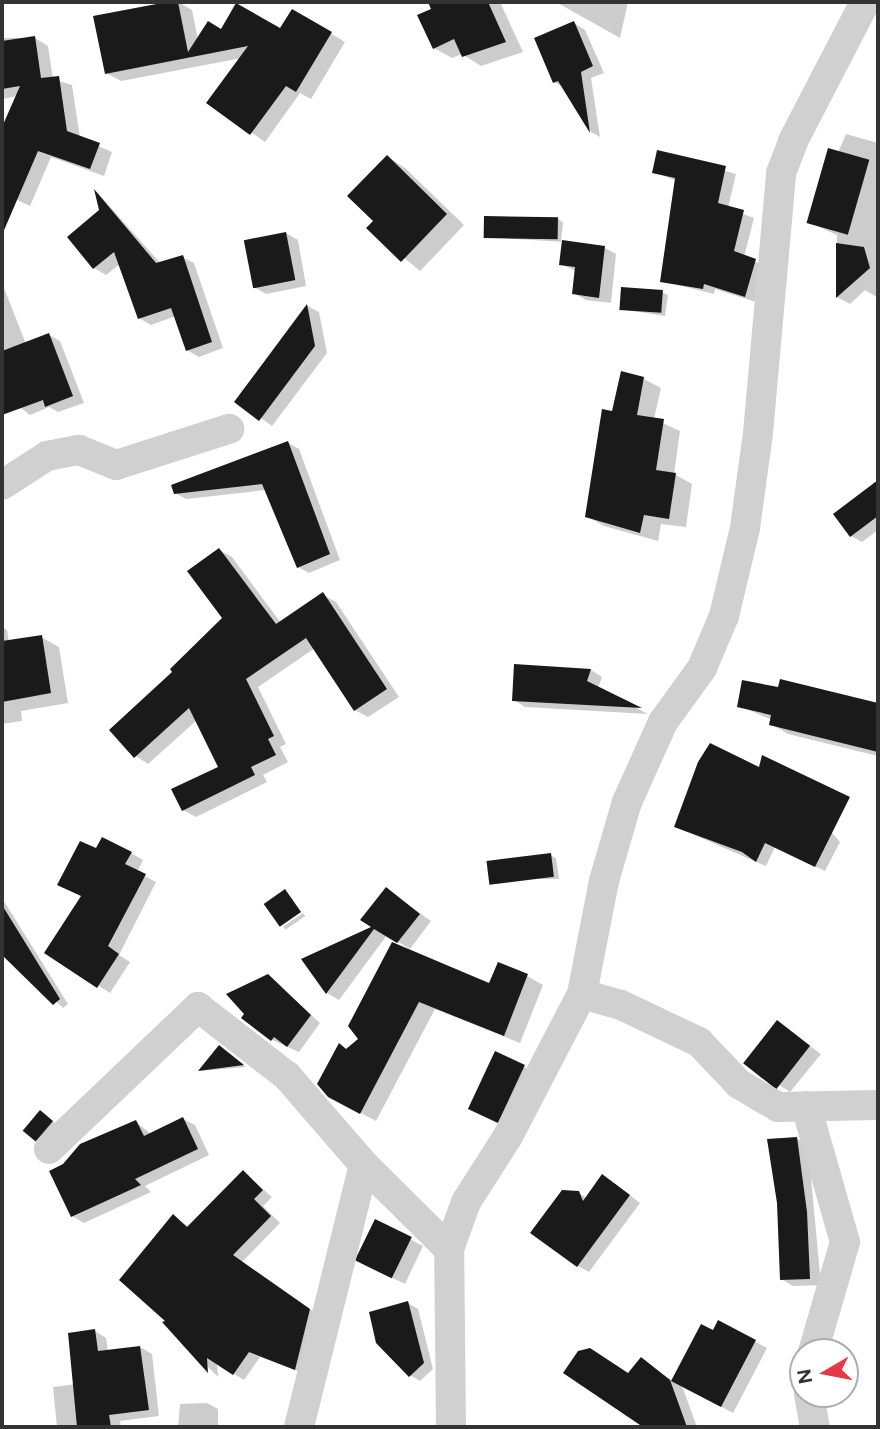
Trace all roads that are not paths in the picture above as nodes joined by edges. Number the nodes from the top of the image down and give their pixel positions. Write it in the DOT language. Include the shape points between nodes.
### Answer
graph roads {
  1 [pos="866,2"];
  2 [pos="229,429"];
  3 [pos="2,485"];
  4 [pos="582,993"];
  5 [pos="878,1105"];
  6 [pos="806,1106"];
  7 [pos="49,1149"];
  8 [pos="363,1165"];
  9 [pos="449,1249"];
  10 [pos="817,1338"];
  11 [pos="812,1408"];
  12 [pos="299,1427"];
  13 [pos="451,1427"];
  14 [pos="815,1427"];
  1 -- 4 [label="street" via="781,173 745,528 724,616 702,668 663,722 627,802 604,881"];
  2 -- 3 [label="street" via="116,465 79,450 47,456"];
  4 -- 6 [label="street" via="621,1005 699,1042 739,1084 778,1107"];
  4 -- 9 [label="street" via="508,1136 466,1202"];
  5 -- 6 [label="street"];
  6 -- 10 [label="street" via="845,1242"];
  7 -- 8 [label="street" via="198,1007 287,1076"];
  8 -- 9 [label="street"];
  8 -- 12 [label="street"];
  9 -- 13 [label="street"];
  11 -- 14 [label="street"];
}
